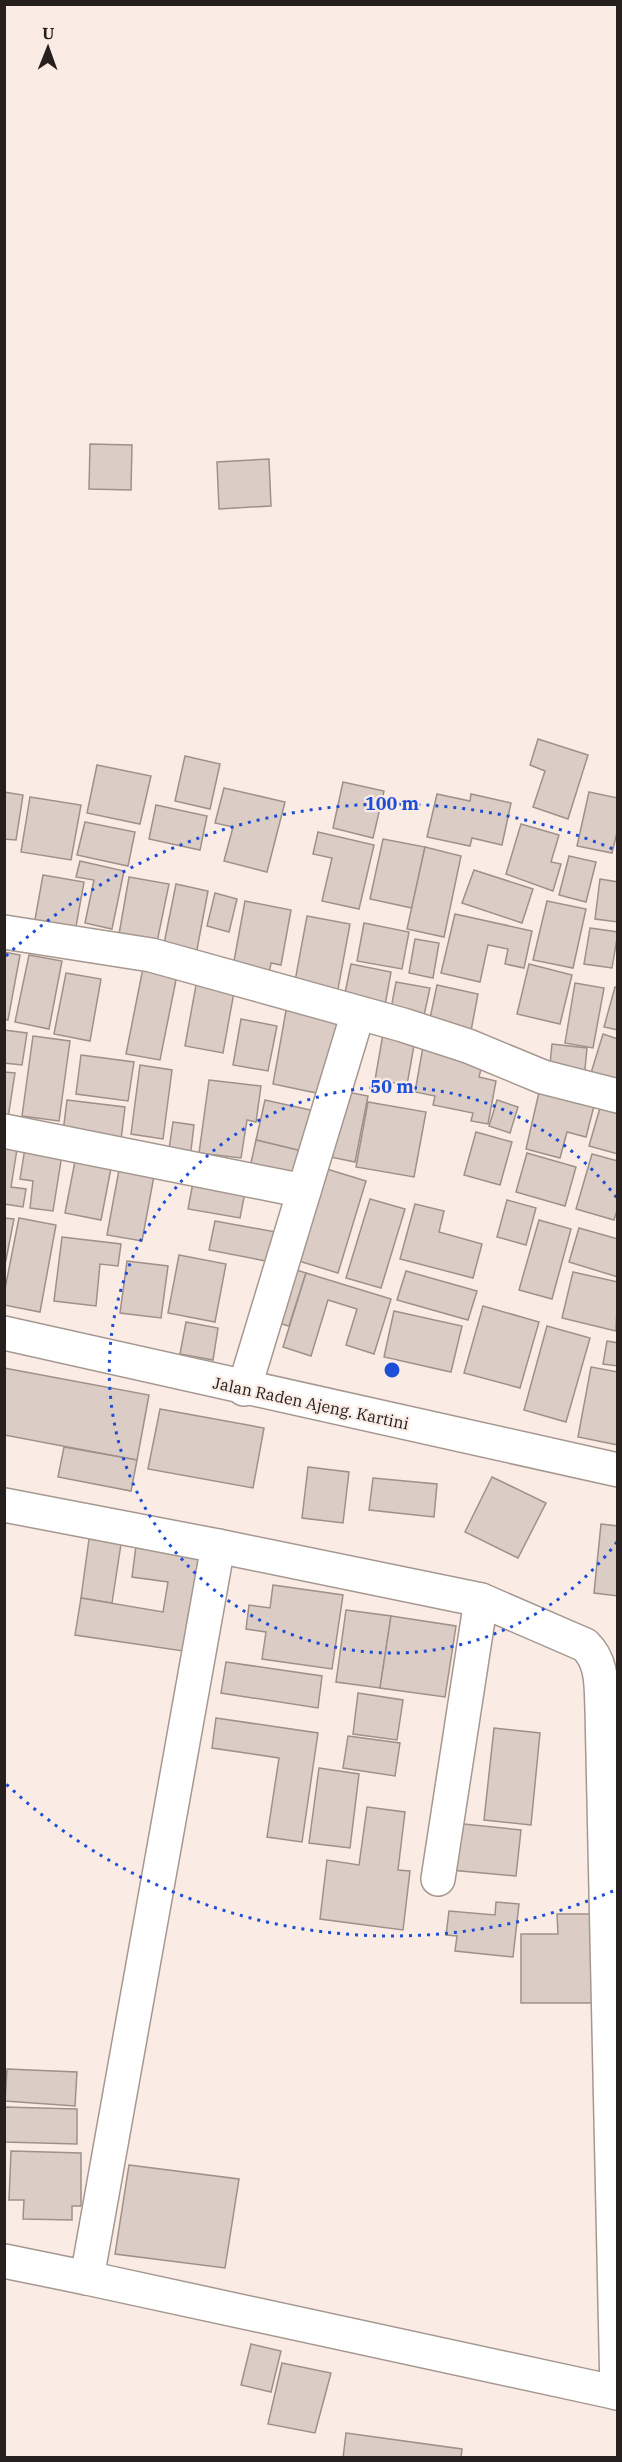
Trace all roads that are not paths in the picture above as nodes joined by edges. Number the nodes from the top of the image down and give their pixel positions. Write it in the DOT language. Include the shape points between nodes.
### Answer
graph roads {
  1 [pos="4,932"];
  2 [pos="358,1013"];
  3 [pos="618,1096"];
  4 [pos="4,1131"];
  5 [pos="304,1191"];
  6 [pos="4,1333"];
  7 [pos="244,1389"];
  8 [pos="618,1470"];
  9 [pos="4,1505"];
  10 [pos="218,1546"];
  11 [pos="482,1600"];
  12 [pos="438,1879"];
  13 [pos="4,2261"];
  14 [pos="87,2278"];
  15 [pos="617,2393"];
  1 -- 2 [label="street" via="151,955"];
  2 -- 3 [label="street" via="468,1046 543,1077"];
  2 -- 5 [label="street"];
  4 -- 5 [label="street"];
  5 -- 7 [label="street"];
  6 -- 7 [label="street, Jalan Raden Ajeng. Kartini"];
  7 -- 8 [label="street, Jalan Raden Ajeng. Kartini"];
  9 -- 10 [label="street"];
  10 -- 11 [label="street"];
  10 -- 14 [label="street"];
  11 -- 12 [label="street"];
  11 -- 15 [label="street" via="585,1645 594,1656 600,1677"];
  13 -- 14 [label="street"];
  14 -- 15 [label="street"];
}
